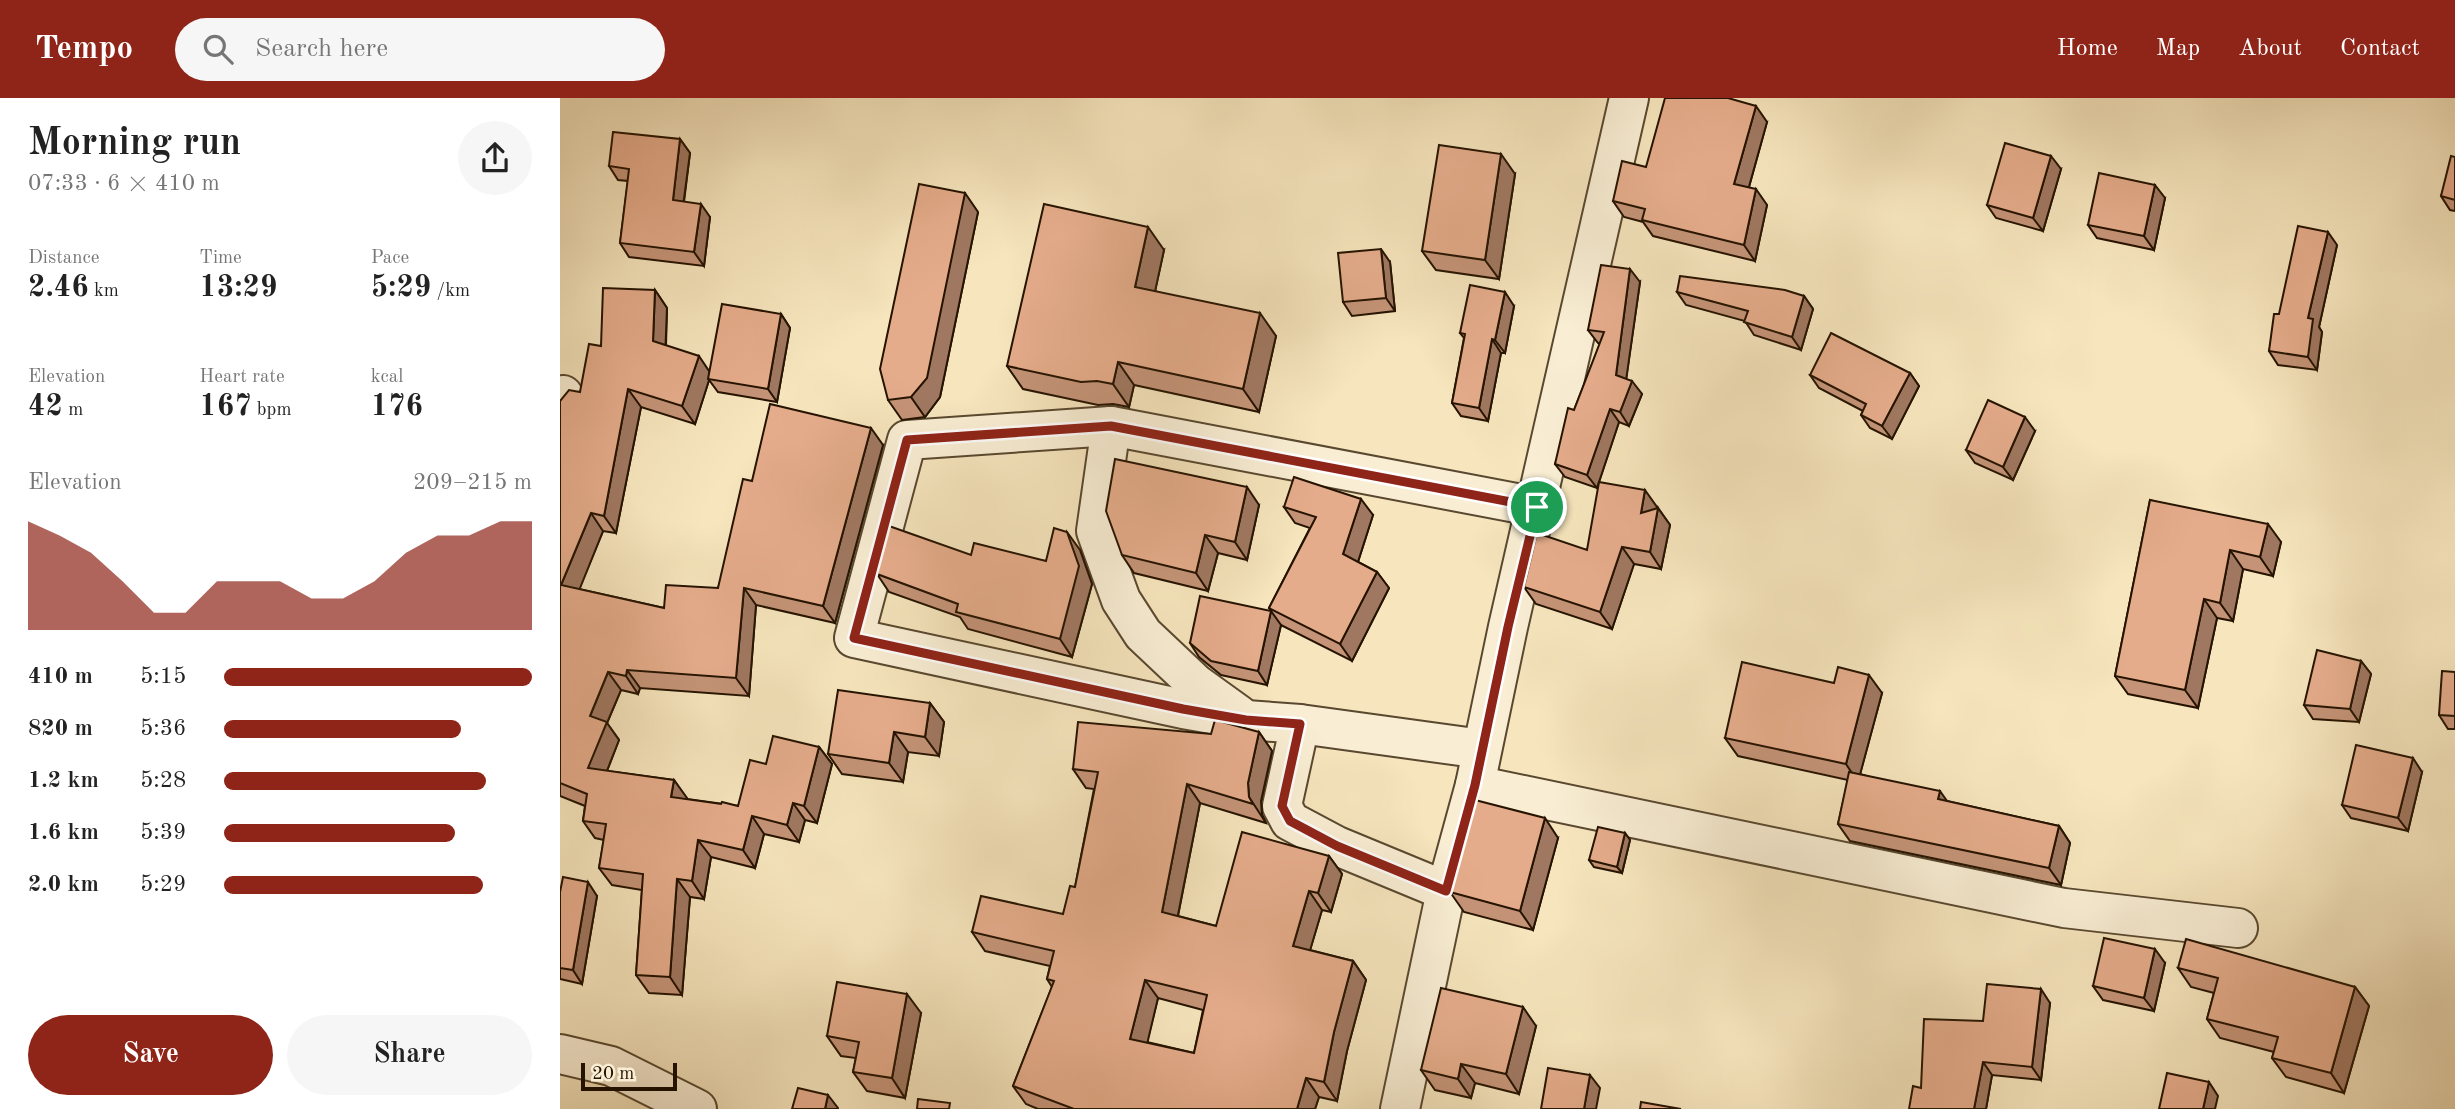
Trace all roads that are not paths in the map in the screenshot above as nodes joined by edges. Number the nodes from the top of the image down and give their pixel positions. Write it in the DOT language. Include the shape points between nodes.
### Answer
graph roads {
  1 [pos="1629,98"];
  2 [pos="1111,426"];
  3 [pos="1537,507"];
  4 [pos="1246,720"];
  5 [pos="1300,724"];
  6 [pos="1479,767"];
  7 [pos="1446,891"];
  8 [pos="2238,928"];
  9 [pos="560,1054"];
  10 [pos="697,1109"];
  11 [pos="1400,1109"];
  1 -- 3 [label="street"];
  2 -- 3 [label="street"];
  2 -- 4 [label="street" via="1096,531 1121,600 1143,635 1196,684"];
  2 -- 4 [label="street" via="907,440 854,638"];
  3 -- 6 [label="street"];
  4 -- 5 [label="street"];
  5 -- 6 [label="street"];
  5 -- 7 [label="street" via="1282,806 1290,821 1337,846"];
  6 -- 7 [label="street"];
  6 -- 8 [label="street" via="2064,908"];
  7 -- 11 [label="street"];
  9 -- 10 [label="street" via="611,1066"];
}
